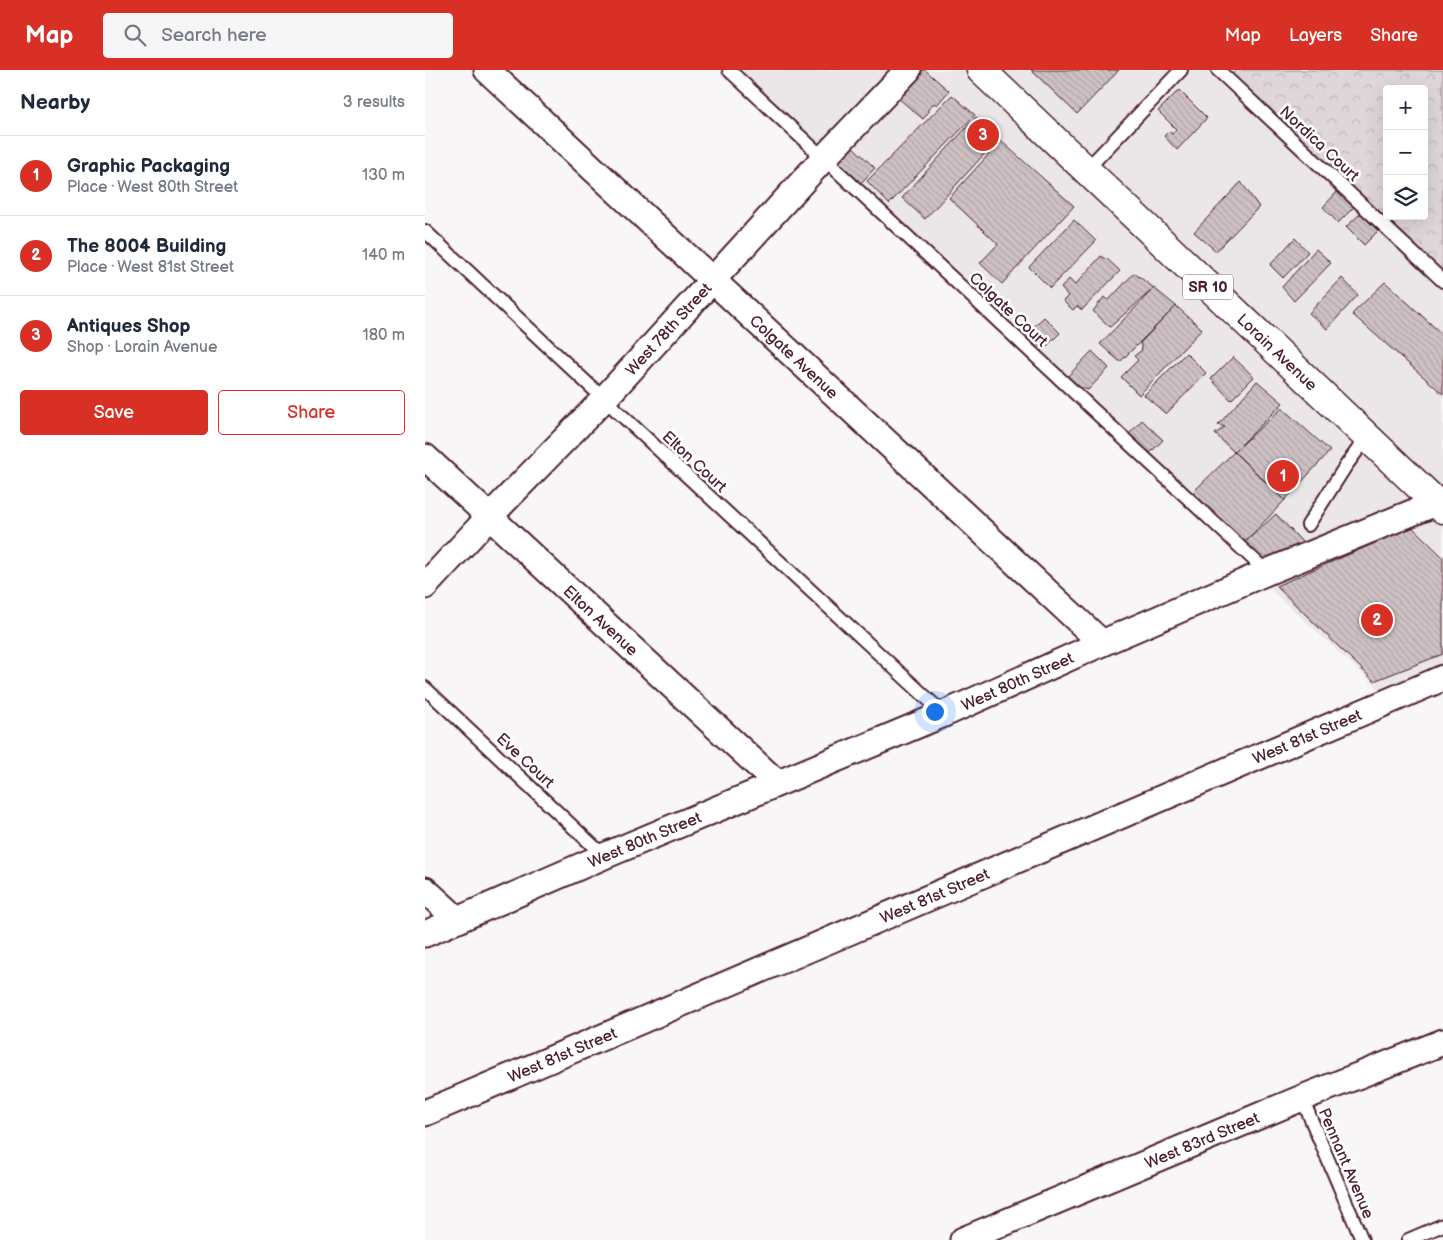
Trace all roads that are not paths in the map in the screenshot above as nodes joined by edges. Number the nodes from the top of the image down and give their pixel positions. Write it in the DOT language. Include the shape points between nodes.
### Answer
graph roads {
  1 [pos="487,70"];
  2 [pos="729,70"];
  3 [pos="908,70"];
  4 [pos="981,70"];
  5 [pos="1181,70"];
  6 [pos="1218,70"];
  7 [pos="823,159"];
  8 [pos="1085,170"];
  9 [pos="425,231"];
  10 [pos="712,280"];
  11 [pos="1443,281"];
  12 [pos="604,399"];
  13 [pos="1367,437"];
  14 [pos="425,457"];
  15 [pos="1441,504"];
  16 [pos="489,517"];
  17 [pos="1308,525"];
  18 [pos="1267,572"];
  19 [pos="425,586"];
  20 [pos="1102,643"];
  21 [pos="1443,678"];
  22 [pos="425,688"];
  23 [pos="944,714"];
  24 [pos="777,783"];
  25 [pos="605,856"];
  26 [pos="425,890"];
  27 [pos="458,920"];
  28 [pos="425,934"];
  29 [pos="1443,1042"];
  30 [pos="1302,1098"];
  31 [pos="425,1113"];
  32 [pos="1443,1225"];
  33 [pos="963,1240"];
  34 [pos="1363,1240"];
  35 [pos="1408,1240"];
  1 -- 10 [label="street, Colgate Avenue"];
  2 -- 7 [label="lane, Colgate Court"];
  3 -- 7 [label="street, West 78th Street"];
  4 -- 8 [label="main road, Lorain Avenue / SR 10"];
  5 -- 8 [label="lane"];
  6 -- 11 [label="lane, Nordica Court"];
  7 -- 10 [label="street, West 78th Street"];
  7 -- 18 [label="lane, Colgate Court"];
  8 -- 13 [label="main road, Lorain Avenue / SR 10"];
  9 -- 12 [label="lane, Elton Court"];
  10 -- 12 [label="street, West 78th Street"];
  10 -- 20 [label="street, Colgate Avenue"];
  12 -- 16 [label="street, West 78th Street"];
  12 -- 23 [label="lane, Elton Court"];
  13 -- 15 [label="main road, Lorain Avenue / SR 10"];
  13 -- 17 [label="lane"];
  14 -- 16 [label="street, Elton Avenue"];
  15 -- 18 [label="street, West 80th Street"];
  16 -- 19 [label="street, West 78th Street"];
  16 -- 24 [label="street, Elton Avenue"];
  18 -- 20 [label="street, West 80th Street"];
  20 -- 23 [label="street, West 80th Street"];
  21 -- 31 [label="street, West 81st Street"];
  22 -- 25 [label="lane, Eve Court"];
  23 -- 24 [label="street, West 80th Street"];
  24 -- 25 [label="street, West 80th Street"];
  25 -- 27 [label="street, West 80th Street"];
  26 -- 27 [label="street"];
  27 -- 28 [label="street, West 80th Street"];
  29 -- 30 [label="street, West 83rd Street"];
  30 -- 33 [label="street, West 83rd Street"];
  30 -- 34 [label="lane, Pennant Avenue"];
  32 -- 35 [label="lane"];
}
